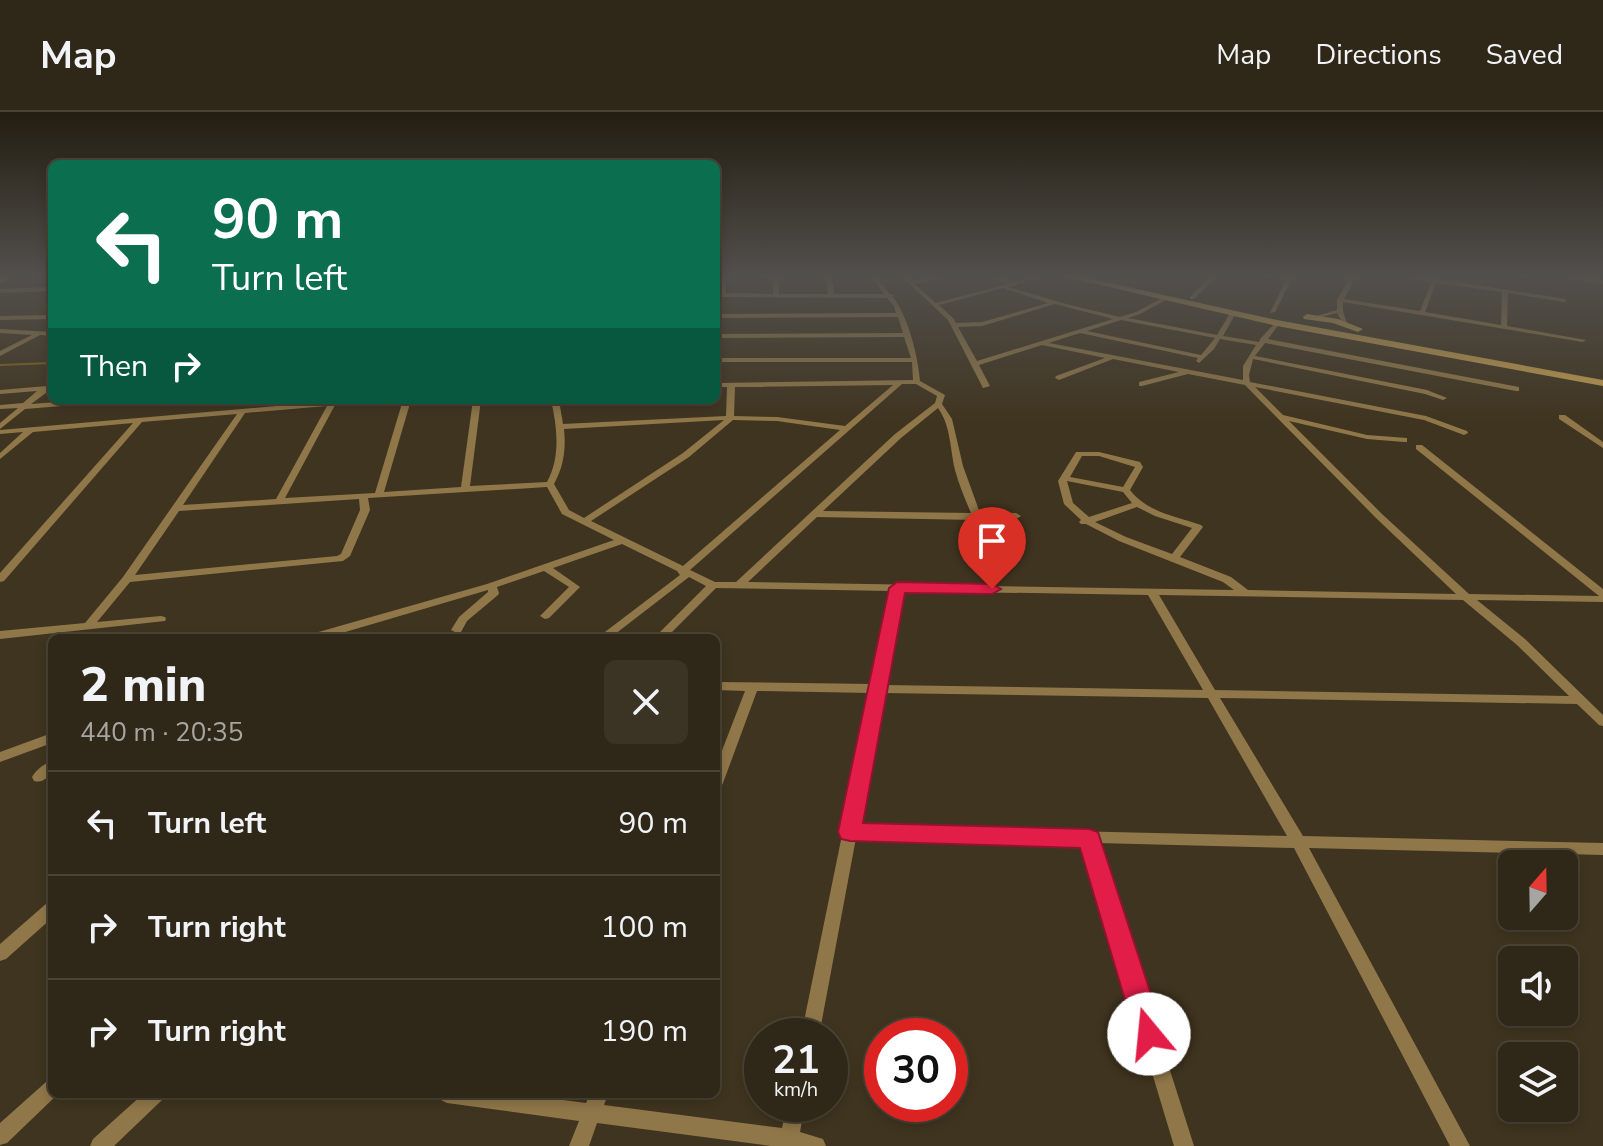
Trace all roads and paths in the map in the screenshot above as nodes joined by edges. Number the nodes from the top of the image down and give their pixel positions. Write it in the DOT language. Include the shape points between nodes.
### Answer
graph roads {
  1 [pos="905,325"];
  2 [pos="955,325"];
  3 [pos="1097,325"];
  4 [pos="1158,325"];
  5 [pos="1225,325"];
  6 [pos="1275,325"];
  7 [pos="1291,325"];
  8 [pos="1348,325"];
  9 [pos="1350,325"];
  10 [pos="1494,325"];
  11 [pos="1504,327"];
  12 [pos="0,331"];
  13 [pos="1078,331"];
  14 [pos="1328,331"];
  15 [pos="37,334"];
  16 [pos="48,334"];
  17 [pos="908,335"];
  18 [pos="720,336"];
  19 [pos="1370,336"];
  20 [pos="1218,337"];
  21 [pos="1583,340"];
  22 [pos="1261,342"];
  23 [pos="1040,343"];
  24 [pos="0,354"];
  25 [pos="1202,357"];
  26 [pos="1252,357"];
  27 [pos="1111,358"];
  28 [pos="720,360"];
  29 [pos="915,360"];
  30 [pos="975,364"];
  31 [pos="1191,371"];
  32 [pos="1059,378"];
  33 [pos="1603,379"];
  34 [pos="900,382"];
  35 [pos="917,382"];
  36 [pos="1247,383"];
  37 [pos="1142,384"];
  38 [pos="720,385"];
  39 [pos="731,385"];
  40 [pos="986,386"];
  41 [pos="48,388"];
  42 [pos="1516,389"];
  43 [pos="0,392"];
  44 [pos="1443,398"];
  45 [pos="55,404"];
  46 [pos="300,404"];
  47 [pos="332,404"];
  48 [pos="406,404"];
  49 [pos="476,404"];
  50 [pos="556,404"];
  51 [pos="938,404"];
  52 [pos="24,406"];
  53 [pos="0,407"];
  54 [pos="242,412"];
  55 [pos="1280,417"];
  56 [pos="1562,417"];
  57 [pos="730,419"];
  58 [pos="138,422"];
  59 [pos="561,427"];
  60 [pos="0,429"];
  61 [pos="848,429"];
  62 [pos="29,431"];
  63 [pos="1464,433"];
  64 [pos="1404,440"];
  65 [pos="1603,446"];
  66 [pos="1419,447"];
  67 [pos="0,457"];
  68 [pos="1064,478"];
  69 [pos="550,484"];
  70 [pos="465,490"];
  71 [pos="1126,490"];
  72 [pos="378,496"];
  73 [pos="363,498"];
  74 [pos="279,501"];
  75 [pos="1138,504"];
  76 [pos="176,508"];
  77 [pos="817,514"];
  78 [pos="1016,516"];
  79 [pos="977,517"];
  80 [pos="583,522"];
  81 [pos="1084,522"];
  82 [pos="623,540"];
  83 [pos="1174,558"];
  84 [pos="546,568"];
  85 [pos="685,573"];
  86 [pos="0,579"];
  87 [pos="127,579"];
  88 [pos="713,585"];
  89 [pos="739,585"];
  90 [pos="491,586"];
  91 [pos="897,588"];
  92 [pos="1151,591"];
  93 [pos="1245,593"];
  94 [pos="1465,596"];
  95 [pos="1603,597"];
  96 [pos="545,616"];
  97 [pos="161,619"];
  98 [pos="90,623"];
  99 [pos="457,630"];
  100 [pos="326,634"];
  101 [pos="608,634"];
  102 [pos="664,634"];
  103 [pos="0,635"];
  104 [pos="720,686"];
  105 [pos="752,687"];
  106 [pos="878,687"];
  107 [pos="1210,694"];
  108 [pos="1579,700"];
  109 [pos="1603,722"];
  110 [pos="48,739"];
  111 [pos="0,757"];
  112 [pos="48,769"];
  113 [pos="720,772"];
  114 [pos="39,777"];
  115 [pos="850,832"];
  116 [pos="1089,838"];
  117 [pos="1299,843"];
  118 [pos="1603,849"];
  119 [pos="48,912"];
  120 [pos="0,954"];
  121 [pos="814,1018"];
  122 [pos="48,1092"];
  123 [pos="152,1098"];
  124 [pos="478,1098"];
  125 [pos="598,1098"];
  126 [pos="592,1113"];
  127 [pos="793,1122"];
  128 [pos="0,1136"];
  129 [pos="789,1142"];
  130 [pos="100,1146"];
  131 [pos="579,1146"];
  132 [pos="816,1146"];
  133 [pos="1184,1146"];
  134 [pos="1460,1146"];
  1 -- 17 [label="street"];
  2 -- 30 [label="street"];
  3 -- 13 [label="street"];
  4 -- 20 [label="street"];
  5 -- 20 [label="street"];
  6 -- 22 [label="street"];
  7 -- 14 [label="main road"];
  8 -- 14 [label="main road" via="1346,330"];
  9 -- 19 [label="main road"];
  10 -- 11 [label="street"];
  11 -- 21 [label="street"];
  12 -- 15 [label="street"];
  13 -- 23 [label="street"];
  13 -- 25 [label="street"];
  14 -- 19 [label="main road"];
  15 -- 16 [label="street"];
  15 -- 24 [label="street"];
  17 -- 18 [label="street"];
  17 -- 29 [label="street"];
  19 -- 33 [label="main road"];
  19 -- 33 [label="main road"];
  20 -- 22 [label="street"];
  20 -- 25 [label="street"];
  22 -- 26 [label="street"];
  22 -- 42 [label="street"];
  23 -- 27 [label="street"];
  23 -- 30 [label="street"];
  25 -- 31 [label="street"];
  26 -- 36 [label="street" via="1244,375"];
  26 -- 44 [label="street"];
  27 -- 31 [label="street"];
  27 -- 32 [label="street"];
  28 -- 29 [label="street"];
  29 -- 35 [label="street"];
  30 -- 40 [label="street"];
  31 -- 36 [label="street"];
  31 -- 37 [label="street"];
  34 -- 35 [label="street"];
  34 -- 39 [label="street"];
  34 -- 61 [label="street"];
  35 -- 51 [label="street" via="941,395"];
  36 -- 55 [label="street"];
  36 -- 63 [label="street" via="1426,418"];
  38 -- 39 [label="street"];
  39 -- 57 [label="street"];
  41 -- 43 [label="street"];
  41 -- 52 [label="street"];
  45 -- 52 [label="street"];
  46 -- 54 [label="street"];
  47 -- 74 [label="street"];
  48 -- 72 [label="street"];
  49 -- 70 [label="street"];
  50 -- 59 [label="street"];
  51 -- 77 [label="street"];
  51 -- 79 [label="street" via="947,414 960,474"];
  52 -- 53 [label="street"];
  52 -- 60 [label="street"];
  54 -- 58 [label="street"];
  54 -- 76 [label="street"];
  55 -- 64 [label="street"];
  55 -- 94 [label="street"];
  56 -- 65 [label="street"];
  57 -- 59 [label="street"];
  57 -- 61 [label="street" via="807,419"];
  57 -- 80 [label="street" via="686,455"];
  58 -- 62 [label="street"];
  58 -- 86 [label="street"];
  59 -- 69 [label="street" via="558,471"];
  60 -- 62 [label="street"];
  61 -- 85 [label="street"];
  62 -- 67 [label="street"];
  66 -- 95 [label="street"];
  68 -- 71 [label="street"];
  68 -- 71 [label="street" via="1079,454 1099,454 1139,465"];
  68 -- 81 [label="street" via="1063,494"];
  69 -- 70 [label="street"];
  69 -- 80 [label="street" via="565,512"];
  70 -- 72 [label="street"];
  71 -- 75 [label="street"];
  72 -- 73 [label="street"];
  73 -- 74 [label="street"];
  73 -- 87 [label="street" via="365,510 339,559"];
  74 -- 76 [label="street"];
  75 -- 81 [label="street"];
  75 -- 83 [label="street" via="1150,513 1198,527"];
  76 -- 87 [label="street"];
  77 -- 79 [label="street"];
  77 -- 89 [label="street"];
  78 -- 79 [label="street"];
  80 -- 82 [label="street"];
  81 -- 83 [label="street"];
  82 -- 84 [label="street"];
  82 -- 85 [label="street"];
  83 -- 93 [label="street" via="1229,578"];
  84 -- 90 [label="street"];
  84 -- 96 [label="street" via="575,587"];
  85 -- 88 [label="street"];
  85 -- 101 [label="street"];
  87 -- 98 [label="street"];
  88 -- 89 [label="street"];
  88 -- 102 [label="street"];
  89 -- 91 [label="street"];
  90 -- 99 [label="street" via="494,593"];
  90 -- 100 [label="street"];
  91 -- 92 [label="street"];
  91 -- 106 [label="street"];
  92 -- 93 [label="street"];
  92 -- 107 [label="street"];
  93 -- 94 [label="street"];
  94 -- 95 [label="street"];
  94 -- 108 [label="street"];
  97 -- 98 [label="street"];
  98 -- 103 [label="street"];
  104 -- 105 [label="street"];
  105 -- 106 [label="street"];
  105 -- 113 [label="street"];
  106 -- 107 [label="street"];
  106 -- 115 [label="street"];
  107 -- 108 [label="street"];
  107 -- 117 [label="street"];
  108 -- 109 [label="street"];
  110 -- 111 [label="street"];
  112 -- 114 [label="street"];
  115 -- 116 [label="street"];
  115 -- 121 [label="street"];
  116 -- 117 [label="street"];
  116 -- 133 [label="street"];
  117 -- 118 [label="street"];
  117 -- 134 [label="street"];
  119 -- 120 [label="street"];
  122 -- 128 [label="street"];
  123 -- 130 [label="street"];
  124 -- 126 [label="street"];
  125 -- 126 [label="street"];
  126 -- 129 [label="street"];
  126 -- 131 [label="street"];
  127 -- 129 [label="street"];
  129 -- 132 [label="street"];
}
